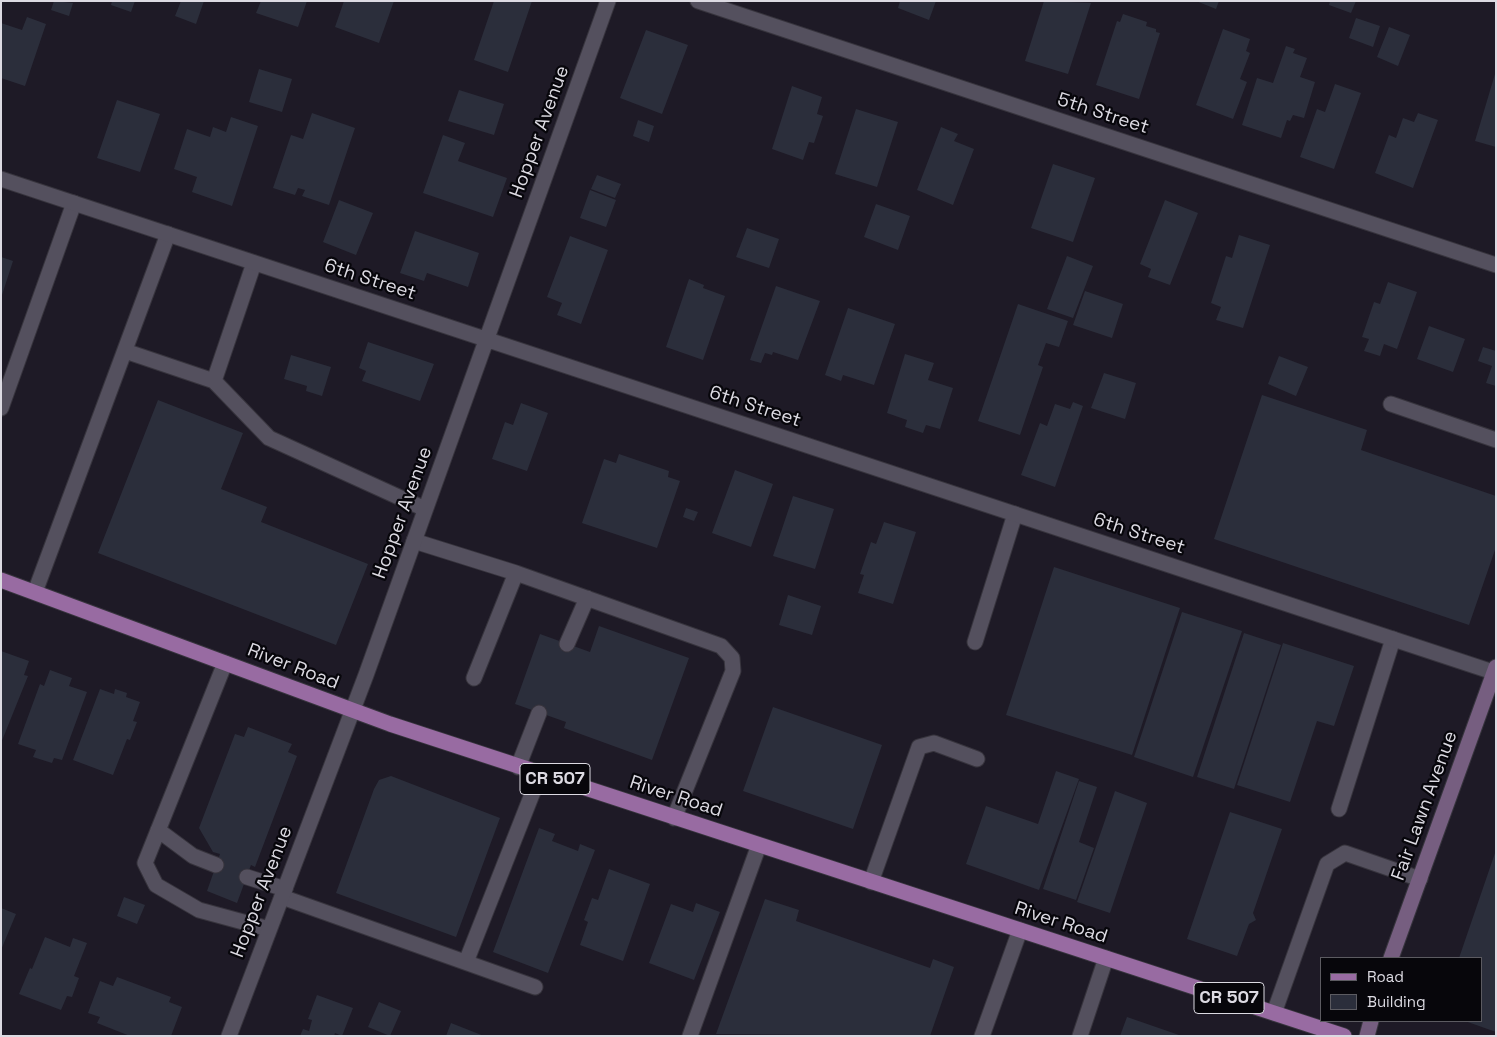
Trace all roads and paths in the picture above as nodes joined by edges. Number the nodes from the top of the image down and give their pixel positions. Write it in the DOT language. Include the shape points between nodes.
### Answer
graph roads {
  1 [pos="608,1"];
  2 [pos="698,1"];
  3 [pos="1,179"];
  4 [pos="74,203"];
  5 [pos="168,234"];
  6 [pos="254,263"];
  7 [pos="1496,265"];
  8 [pos="486,340"];
  9 [pos="125,351"];
  10 [pos="214,380"];
  11 [pos="3,398"];
  12 [pos="1391,404"];
  13 [pos="1496,440"];
  14 [pos="425,509"];
  15 [pos="1016,514"];
  16 [pos="414,541"];
  17 [pos="516,573"];
  18 [pos="1,580"];
  19 [pos="35,592"];
  20 [pos="587,598"];
  21 [pos="1393,639"];
  22 [pos="975,642"];
  23 [pos="567,644"];
  24 [pos="225,663"];
  25 [pos="1495,671"];
  26 [pos="474,678"];
  27 [pos="352,711"];
  28 [pos="539,713"];
  29 [pos="977,759"];
  30 [pos="518,767"];
  31 [pos="540,774"];
  32 [pos="1339,809"];
  33 [pos="674,818"];
  34 [pos="158,830"];
  35 [pos="759,845"];
  36 [pos="216,865"];
  37 [pos="247,877"];
  38 [pos="1420,879"];
  39 [pos="871,882"];
  40 [pos="283,893"];
  41 [pos="269,929"];
  42 [pos="1020,930"];
  43 [pos="1391,957"];
  44 [pos="1106,958"];
  45 [pos="466,962"];
  46 [pos="535,987"];
  47 [pos="1274,1013"];
  48 [pos="1371,1022"];
  49 [pos="229,1036"];
  50 [pos="690,1036"];
  51 [pos="982,1036"];
  52 [pos="1080,1036"];
  53 [pos="1344,1036"];
  54 [pos="1368,1036"];
  1 -- 8 [label="street, Hopper Avenue"];
  2 -- 7 [label="street, 5th Street"];
  3 -- 4 [label="street, 6th Street"];
  4 -- 5 [label="street, 6th Street"];
  4 -- 11 [label="street"];
  5 -- 6 [label="street, 6th Street"];
  5 -- 9 [label="street"];
  6 -- 8 [label="street, 6th Street"];
  6 -- 10 [label="street"];
  8 -- 14 [label="street, Hopper Avenue"];
  8 -- 15 [label="street, 6th Street"];
  9 -- 10 [label="street"];
  9 -- 19 [label="street"];
  10 -- 14 [label="street" via="269,438"];
  12 -- 13 [label="street"];
  14 -- 16 [label="street, Hopper Avenue"];
  15 -- 21 [label="street, 6th Street"];
  15 -- 22 [label="street"];
  16 -- 17 [label="street"];
  16 -- 27 [label="street, Hopper Avenue"];
  17 -- 20 [label="street"];
  17 -- 26 [label="street"];
  18 -- 19 [label="main road, River Road / CR 507"];
  19 -- 24 [label="main road, River Road / CR 507"];
  20 -- 23 [label="street"];
  20 -- 33 [label="street" via="721,646 732,658 733,671"];
  21 -- 25 [label="street, 6th Street"];
  21 -- 32 [label="street"];
  24 -- 27 [label="main road, River Road / CR 507"];
  24 -- 34 [label="street"];
  25 -- 38 [label="main road, Fair Lawn Avenue"];
  27 -- 30 [label="main road, River Road / CR 507"];
  27 -- 40 [label="street, Hopper Avenue"];
  28 -- 30 [label="street"];
  29 -- 39 [label="street" via="934,743 919,747"];
  30 -- 31 [label="main road, River Road / CR 507"];
  31 -- 33 [label="main road, River Road / CR 507"];
  31 -- 45 [label="street"];
  33 -- 35 [label="main road, River Road / CR 507"];
  34 -- 36 [label="street" via="193,856"];
  34 -- 41 [label="street" via="145,863 156,885 199,910"];
  35 -- 39 [label="main road, River Road / CR 507"];
  35 -- 50 [label="street"];
  37 -- 40 [label="street"];
  38 -- 43 [label="main road, Fair Lawn Avenue"];
  38 -- 47 [label="street" via="1345,853 1327,864"];
  39 -- 42 [label="main road, River Road / CR 507"];
  40 -- 41 [label="street, Hopper Avenue"];
  40 -- 45 [label="street"];
  41 -- 49 [label="street, Hopper Avenue"];
  42 -- 44 [label="main road, River Road / CR 507"];
  42 -- 51 [label="street"];
  44 -- 47 [label="main road, River Road / CR 507"];
  44 -- 52 [label="street"];
  45 -- 46 [label="street"];
  47 -- 53 [label="main road, River Road / CR 507"];
  48 -- 54 [label="main road"];
}
